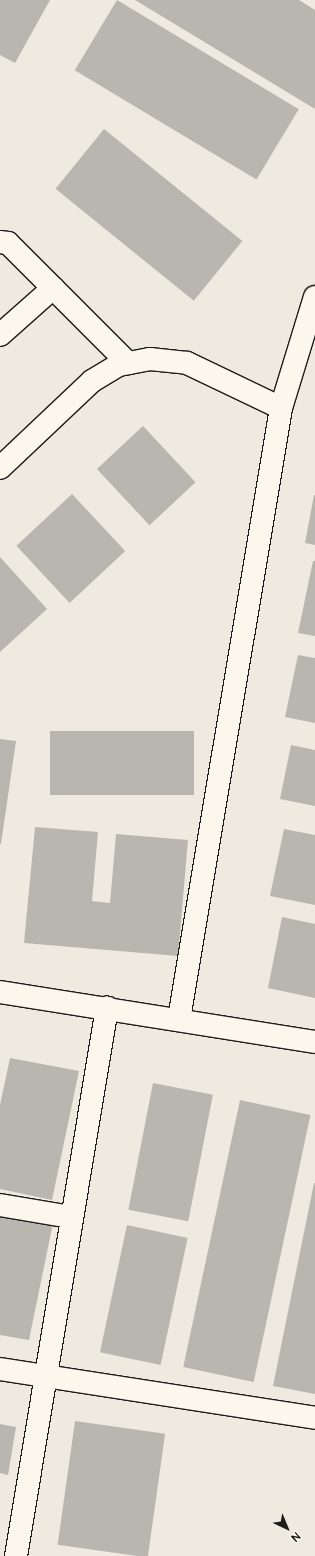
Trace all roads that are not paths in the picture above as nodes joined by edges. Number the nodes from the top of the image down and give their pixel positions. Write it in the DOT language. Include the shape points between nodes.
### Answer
graph roads {
  1 [pos="4,242"];
  2 [pos="53,288"];
  3 [pos="315,297"];
  4 [pos="0,335"];
  5 [pos="128,363"];
  6 [pos="281,408"];
  7 [pos="0,468"];
  8 [pos="0,992"];
  9 [pos="106,1008"];
  10 [pos="179,1019"];
  11 [pos="315,1042"];
  12 [pos="0,1205"];
  13 [pos="71,1217"];
  14 [pos="0,1369"];
  15 [pos="44,1376"];
  16 [pos="315,1418"];
  17 [pos="16,1556"];
  1 -- 2 [label="street"];
  2 -- 4 [label="street"];
  2 -- 5 [label="street"];
  3 -- 6 [label="street"];
  5 -- 6 [label="street" via="150,359 187,363"];
  5 -- 7 [label="street" via="119,365 92,382"];
  6 -- 10 [label="street"];
  8 -- 9 [label="street"];
  9 -- 10 [label="street"];
  9 -- 13 [label="street"];
  10 -- 11 [label="street"];
  12 -- 13 [label="street"];
  13 -- 15 [label="street"];
  14 -- 15 [label="street"];
  15 -- 16 [label="street"];
  15 -- 17 [label="street"];
}
